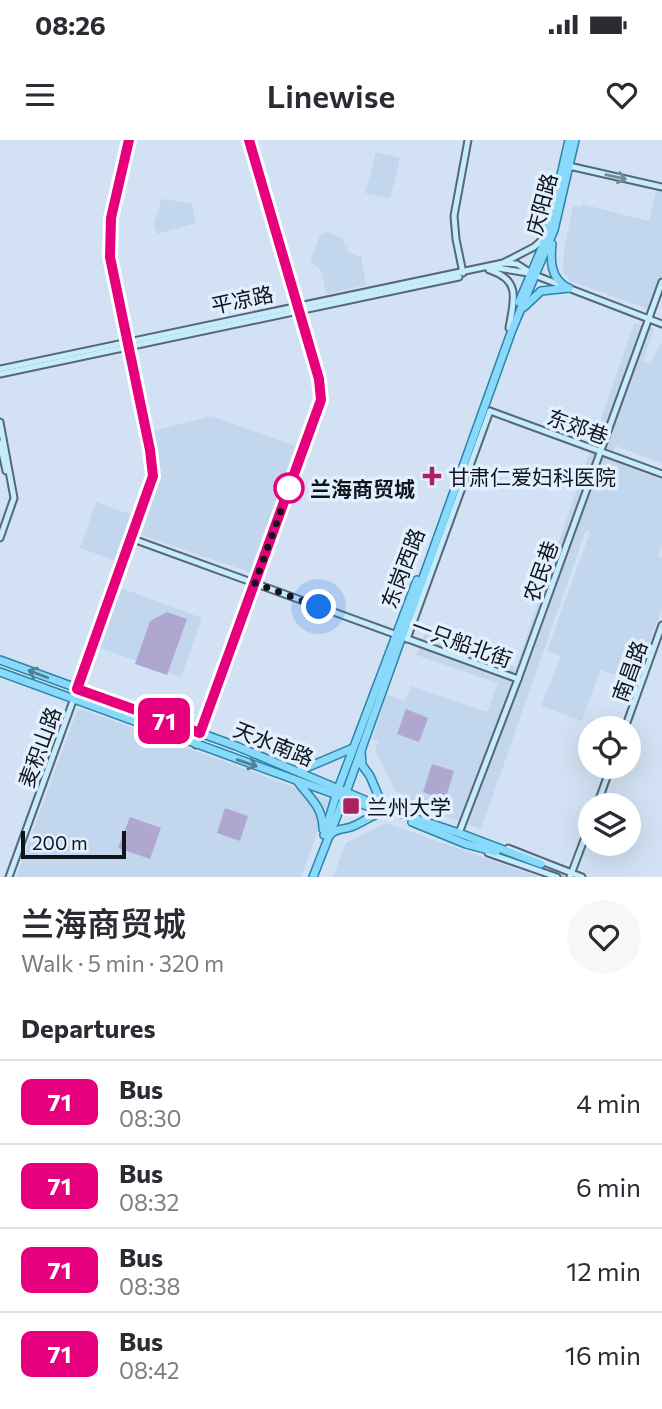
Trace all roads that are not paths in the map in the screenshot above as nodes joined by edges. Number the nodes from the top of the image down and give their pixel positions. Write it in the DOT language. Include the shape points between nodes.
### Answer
graph roads {
  1 [pos="129,140"];
  2 [pos="249,140"];
  3 [pos="468,140"];
  4 [pos="569,140"];
  5 [pos="575,140"];
  6 [pos="569,166"];
  7 [pos="662,187"];
  8 [pos="555,230"];
  9 [pos="547,236"];
  10 [pos="503,263"];
  11 [pos="489,270"];
  12 [pos="463,273"];
  13 [pos="534,274"];
  14 [pos="662,282"];
  15 [pos="569,288"];
  16 [pos="298,308"];
  17 [pos="647,319"];
  18 [pos="662,324"];
  19 [pos="511,329"];
  20 [pos="128,343"];
  21 [pos="0,371"];
  22 [pos="487,410"];
  23 [pos="0,422"];
  24 [pos="0,443"];
  25 [pos="600,452"];
  26 [pos="662,474"];
  27 [pos="0,528"];
  28 [pos="0,538"];
  29 [pos="133,539"];
  30 [pos="255,583"];
  31 [pos="662,625"];
  32 [pos="401,637"];
  33 [pos="0,660"];
  34 [pos="0,672"];
  35 [pos="518,679"];
  36 [pos="77,689"];
  37 [pos="73,701"];
  38 [pos="629,716"];
  39 [pos="200,733"];
  40 [pos="365,737"];
  41 [pos="196,745"];
  42 [pos="354,748"];
  43 [pos="299,771"];
  44 [pos="298,781"];
  45 [pos="341,793"];
  46 [pos="384,810"];
  47 [pos="459,833"];
  48 [pos="325,839"];
  49 [pos="467,840"];
  50 [pos="578,856"];
  51 [pos="540,866"];
  52 [pos="571,875"];
  53 [pos="9,877"];
  54 [pos="311,877"];
  55 [pos="557,877"];
  56 [pos="582,877"];
  1 -- 20 [label="street, 麦积山路" via="109,238"];
  2 -- 16 [label="street"];
  3 -- 12 [label="street" via="454,216"];
  4 -- 9 [label="main road, 庆阳路"];
  5 -- 6 [label="main road, 庆阳路"];
  6 -- 7 [label="street, one-way"];
  6 -- 8 [label="main road, 庆阳路"];
  8 -- 13 [label="main road, 庆阳路"];
  8 -- 15 [label="main road" via="551,246 554,274"];
  9 -- 10 [label="street"];
  9 -- 13 [label="main road, 庆阳路"];
  10 -- 12 [label="street, 平凉路"];
  10 -- 13 [label="street, 平凉路" via="517,264"];
  11 -- 13 [label="street, 平凉路"];
  11 -- 16 [label="street, 平凉路"];
  11 -- 19 [label="street" via="504,275 512,284"];
  12 -- 16 [label="street, 平凉路"];
  13 -- 15 [label="street, 平凉路"];
  13 -- 19 [label="main road, 东岗西路"];
  14 -- 17 [label="street, 农民巷"];
  15 -- 17 [label="street, 平凉路"];
  15 -- 19 [label="main road" via="539,292"];
  16 -- 20 [label="street, 平凉路"];
  16 -- 30 [label="street" via="321,400"];
  17 -- 18 [label="street, 平凉路"];
  17 -- 25 [label="street, 农民巷"];
  19 -- 22 [label="main road, 东岗西路"];
  19 -- 32 [label="main road, 东岗西路" via="425,557"];
  20 -- 21 [label="street, 平凉路"];
  20 -- 29 [label="street, 麦积山路" via="153,476"];
  22 -- 25 [label="street, 东郊巷"];
  22 -- 32 [label="main road, 东岗西路"];
  23 -- 28 [label="street" via="14,498"];
  24 -- 27 [label="street" via="10,497"];
  25 -- 26 [label="street, 东郊巷"];
  25 -- 35 [label="street, 农民巷"];
  29 -- 30 [label="street, 一只船北街"];
  29 -- 36 [label="street, 麦积山路"];
  30 -- 32 [label="street, 一只船北街"];
  30 -- 39 [label="street"];
  31 -- 38 [label="street, 南昌路"];
  32 -- 35 [label="street, 一只船北街"];
  32 -- 40 [label="main road, 东岗西路"];
  32 -- 42 [label="main road, 东岗西路"];
  36 -- 33 [label="main road, 天水南路, one-way"];
  34 -- 37 [label="main road, 天水南路"];
  35 -- 47 [label="street, 农民巷"];
  36 -- 37 [label="street, 麦积山路"];
  36 -- 39 [label="main road, 天水南路"];
  37 -- 41 [label="main road, 天水南路"];
  37 -- 53 [label="street, 麦积山路"];
  39 -- 41 [label="street"];
  39 -- 43 [label="main road, 天水南路"];
  40 -- 45 [label="main road, 东岗西路"];
  40 -- 46 [label="main road" via="361,762"];
  41 -- 44 [label="main road, 天水南路, one-way"];
  42 -- 43 [label="main road"];
  42 -- 45 [label="main road, 东岗西路"];
  43 -- 45 [label="main road, 天水南路"];
  44 -- 45 [label="main road, 天水南路"];
  44 -- 48 [label="main road" via="320,811"];
  45 -- 46 [label="main road"];
  45 -- 48 [label="main road, 东岗西路"];
  46 -- 47 [label="main road"];
  46 -- 48 [label="main road" via="352,827 334,830"];
  46 -- 49 [label="main road"];
  47 -- 49 [label="main road"];
  48 -- 54 [label="main road, 东岗西路"];
  49 -- 51 [label="main road"];
  49 -- 52 [label="street" via="518,851"];
  49 -- 55 [label="street"];
  50 -- 52 [label="street"];
  52 -- 56 [label="street"];
}
